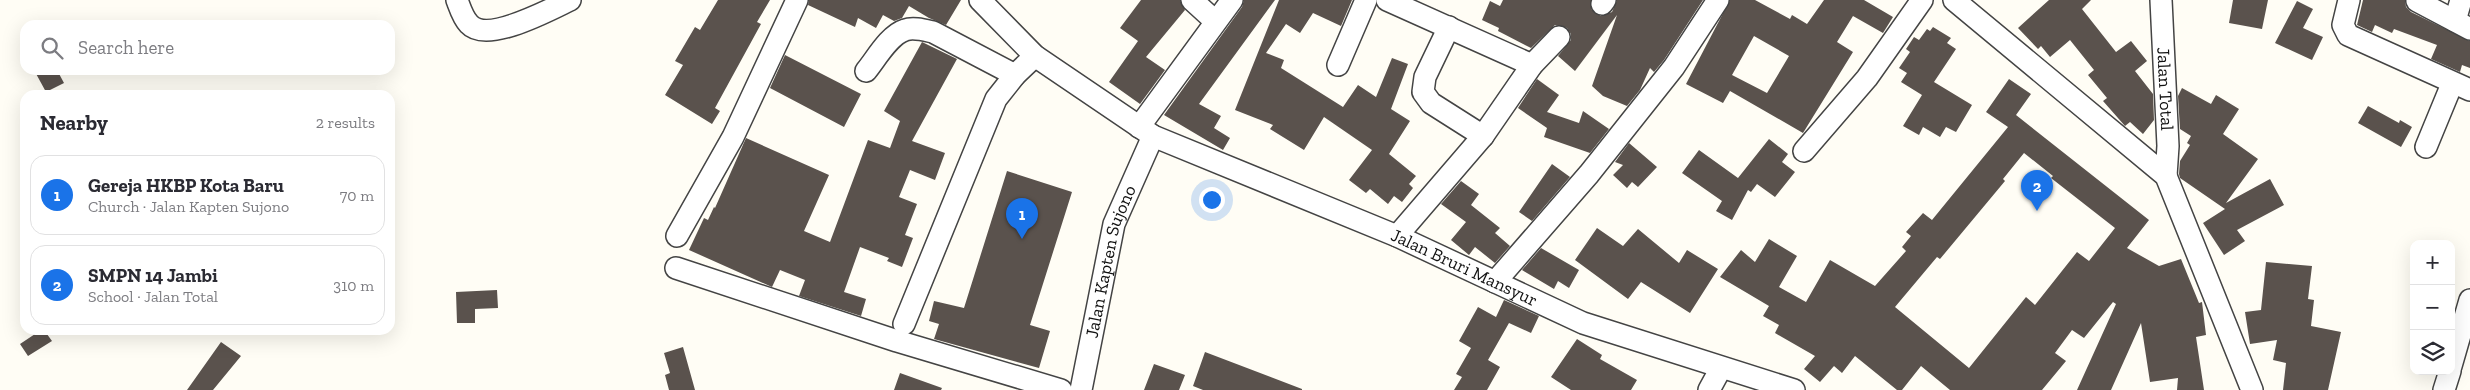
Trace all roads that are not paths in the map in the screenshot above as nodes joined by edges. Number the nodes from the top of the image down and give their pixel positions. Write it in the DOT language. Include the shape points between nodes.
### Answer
graph roads {
  1 [pos="458,0"];
  2 [pos="570,0"];
  3 [pos="797,0"];
  4 [pos="980,0"];
  5 [pos="1192,0"];
  6 [pos="1232,0"];
  7 [pos="1366,0"];
  8 [pos="1387,0"];
  9 [pos="1718,0"];
  10 [pos="1922,0"];
  11 [pos="1954,0"];
  12 [pos="2161,0"];
  13 [pos="2348,0"];
  14 [pos="2460,0"];
  15 [pos="2417,1"];
  16 [pos="1215,21"];
  17 [pos="2462,25"];
  18 [pos="1449,27"];
  19 [pos="1559,37"];
  20 [pos="1035,56"];
  21 [pos="1338,65"];
  22 [pos="1532,65"];
  23 [pos="866,71"];
  24 [pos="1014,75"];
  25 [pos="2461,87"];
  26 [pos="1146,132"];
  27 [pos="1483,136"];
  28 [pos="2426,147"];
  29 [pos="1804,151"];
  30 [pos="2166,176"];
  31 [pos="677,236"];
  32 [pos="1397,236"];
  33 [pos="676,268"];
  34 [pos="1495,282"];
  35 [pos="2470,300"];
  36 [pos="904,324"];
  37 [pos="2455,352"];
  38 [pos="1721,368"];
  39 [pos="2449,375"];
  40 [pos="1061,390"];
  41 [pos="1081,390"];
  42 [pos="1709,390"];
  43 [pos="1794,390"];
  44 [pos="2252,390"];
  45 [pos="2444,390"];
  1 -- 2 [label="street" via="470,26 478,30 496,30"];
  3 -- 31 [label="street" via="733,138"];
  4 -- 20 [label="street, Jalan Bruri Mansyur"];
  5 -- 16 [label="street"];
  6 -- 16 [label="street, Jalan Kapten Sujono"];
  7 -- 21 [label="street"];
  8 -- 18 [label="street"];
  9 -- 34 [label="street" via="1662,82 1589,174"];
  10 -- 29 [label="street" via="1866,78"];
  11 -- 30 [label="street"];
  12 -- 30 [label="street, Jalan Total" via="2168,146"];
  13 -- 25 [label="street" via="2343,25 2348,34"];
  14 -- 17 [label="street"];
  15 -- 17 [label="street"];
  16 -- 26 [label="street, Jalan Kapten Sujono"];
  18 -- 22 [label="street"];
  18 -- 27 [label="street" via="1425,77 1422,92 1431,103"];
  19 -- 22 [label="street"];
  20 -- 24 [label="street"];
  20 -- 26 [label="street, Jalan Bruri Mansyur"];
  22 -- 27 [label="street"];
  23 -- 24 [label="street" via="896,34 919,30 933,32"];
  24 -- 36 [label="street" via="996,99"];
  25 -- 28 [label="street"];
  26 -- 32 [label="street, Jalan Bruri Mansyur"];
  26 -- 41 [label="street, Jalan Kapten Sujono" via="1114,224"];
  27 -- 32 [label="street"];
  30 -- 44 [label="street"];
  32 -- 34 [label="street, Jalan Bruri Mansyur"];
  33 -- 40 [label="street" via="897,341"];
  34 -- 38 [label="street, Jalan Bruri Mansyur" via="1584,323"];
  35 -- 37 [label="street"];
  38 -- 42 [label="street"];
  38 -- 43 [label="street, Jalan Bruri Mansyur"];
  39 -- 45 [label="street"];
}
